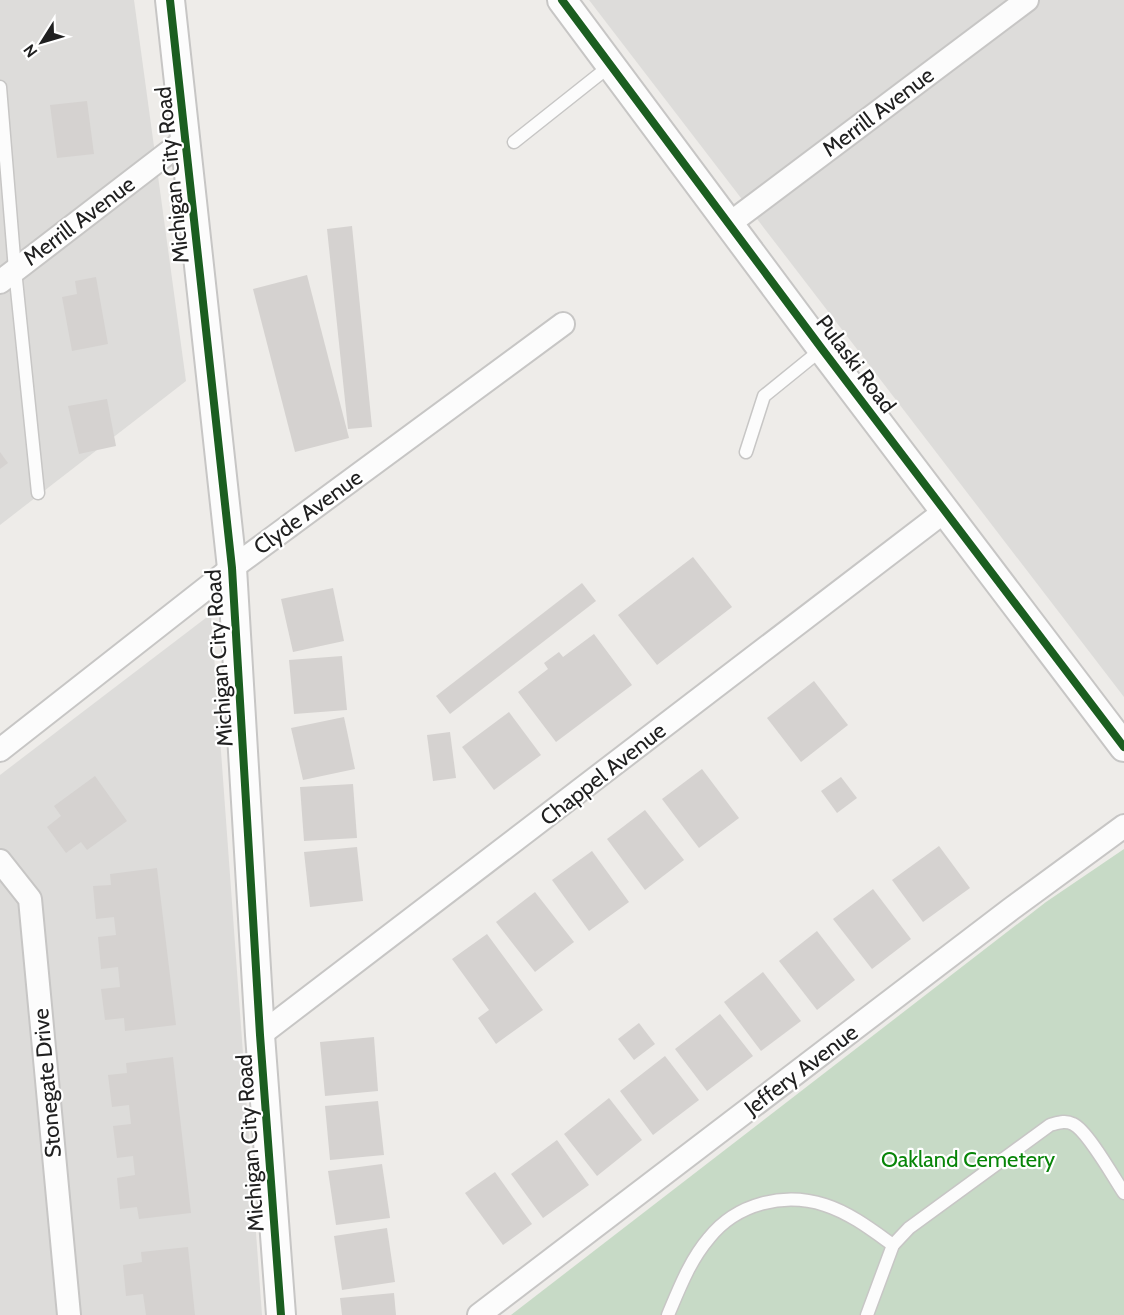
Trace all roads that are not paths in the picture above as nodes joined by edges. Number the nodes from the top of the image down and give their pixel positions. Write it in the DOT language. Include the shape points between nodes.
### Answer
graph roads {
  1 [pos="170,0"];
  2 [pos="562,0"];
  3 [pos="1027,0"];
  4 [pos="611,65"];
  5 [pos="0,87"];
  6 [pos="186,139"];
  7 [pos="514,142"];
  8 [pos="729,224"];
  9 [pos="7,276"];
  10 [pos="564,324"];
  11 [pos="822,349"];
  12 [pos="746,452"];
  13 [pos="38,493"];
  14 [pos="945,512"];
  15 [pos="232,568"];
  16 [pos="1124,747"];
  17 [pos="0,750"];
  18 [pos="1124,826"];
  19 [pos="0,861"];
  20 [pos="260,1035"];
  21 [pos="1124,1193"];
  22 [pos="893,1245"];
  23 [pos="69,1315"];
  24 [pos="281,1315"];
  25 [pos="479,1315"];
  26 [pos="668,1315"];
  27 [pos="867,1315"];
  1 -- 6 [label="street, Michigan City Road"];
  2 -- 4 [label="street, Pulaski Road"];
  3 -- 8 [label="street, Merrill Avenue"];
  4 -- 7 [label="lane"];
  4 -- 8 [label="street, Pulaski Road"];
  5 -- 9 [label="lane"];
  6 -- 9 [label="street, Merrill Avenue"];
  6 -- 15 [label="street, Michigan City Road"];
  8 -- 11 [label="street, Pulaski Road"];
  9 -- 13 [label="lane"];
  10 -- 15 [label="street, Clyde Avenue"];
  11 -- 12 [label="lane" via="764,396"];
  11 -- 14 [label="street, Pulaski Road"];
  14 -- 16 [label="street, Pulaski Road"];
  14 -- 20 [label="street, Chappel Avenue"];
  15 -- 17 [label="street, Clyde Avenue"];
  15 -- 20 [label="street, Michigan City Road"];
  18 -- 25 [label="street, Jeffery Avenue"];
  19 -- 23 [label="street, Stonegate Drive" via="30,899"];
  20 -- 24 [label="street, Michigan City Road"];
  21 -- 22 [label="lane" via="1086,1135 1065,1121 1050,1125 909,1228"];
  22 -- 26 [label="lane" via="862,1223 826,1206 798,1199 751,1206 709,1238 684,1277"];
  22 -- 27 [label="lane"];
}
